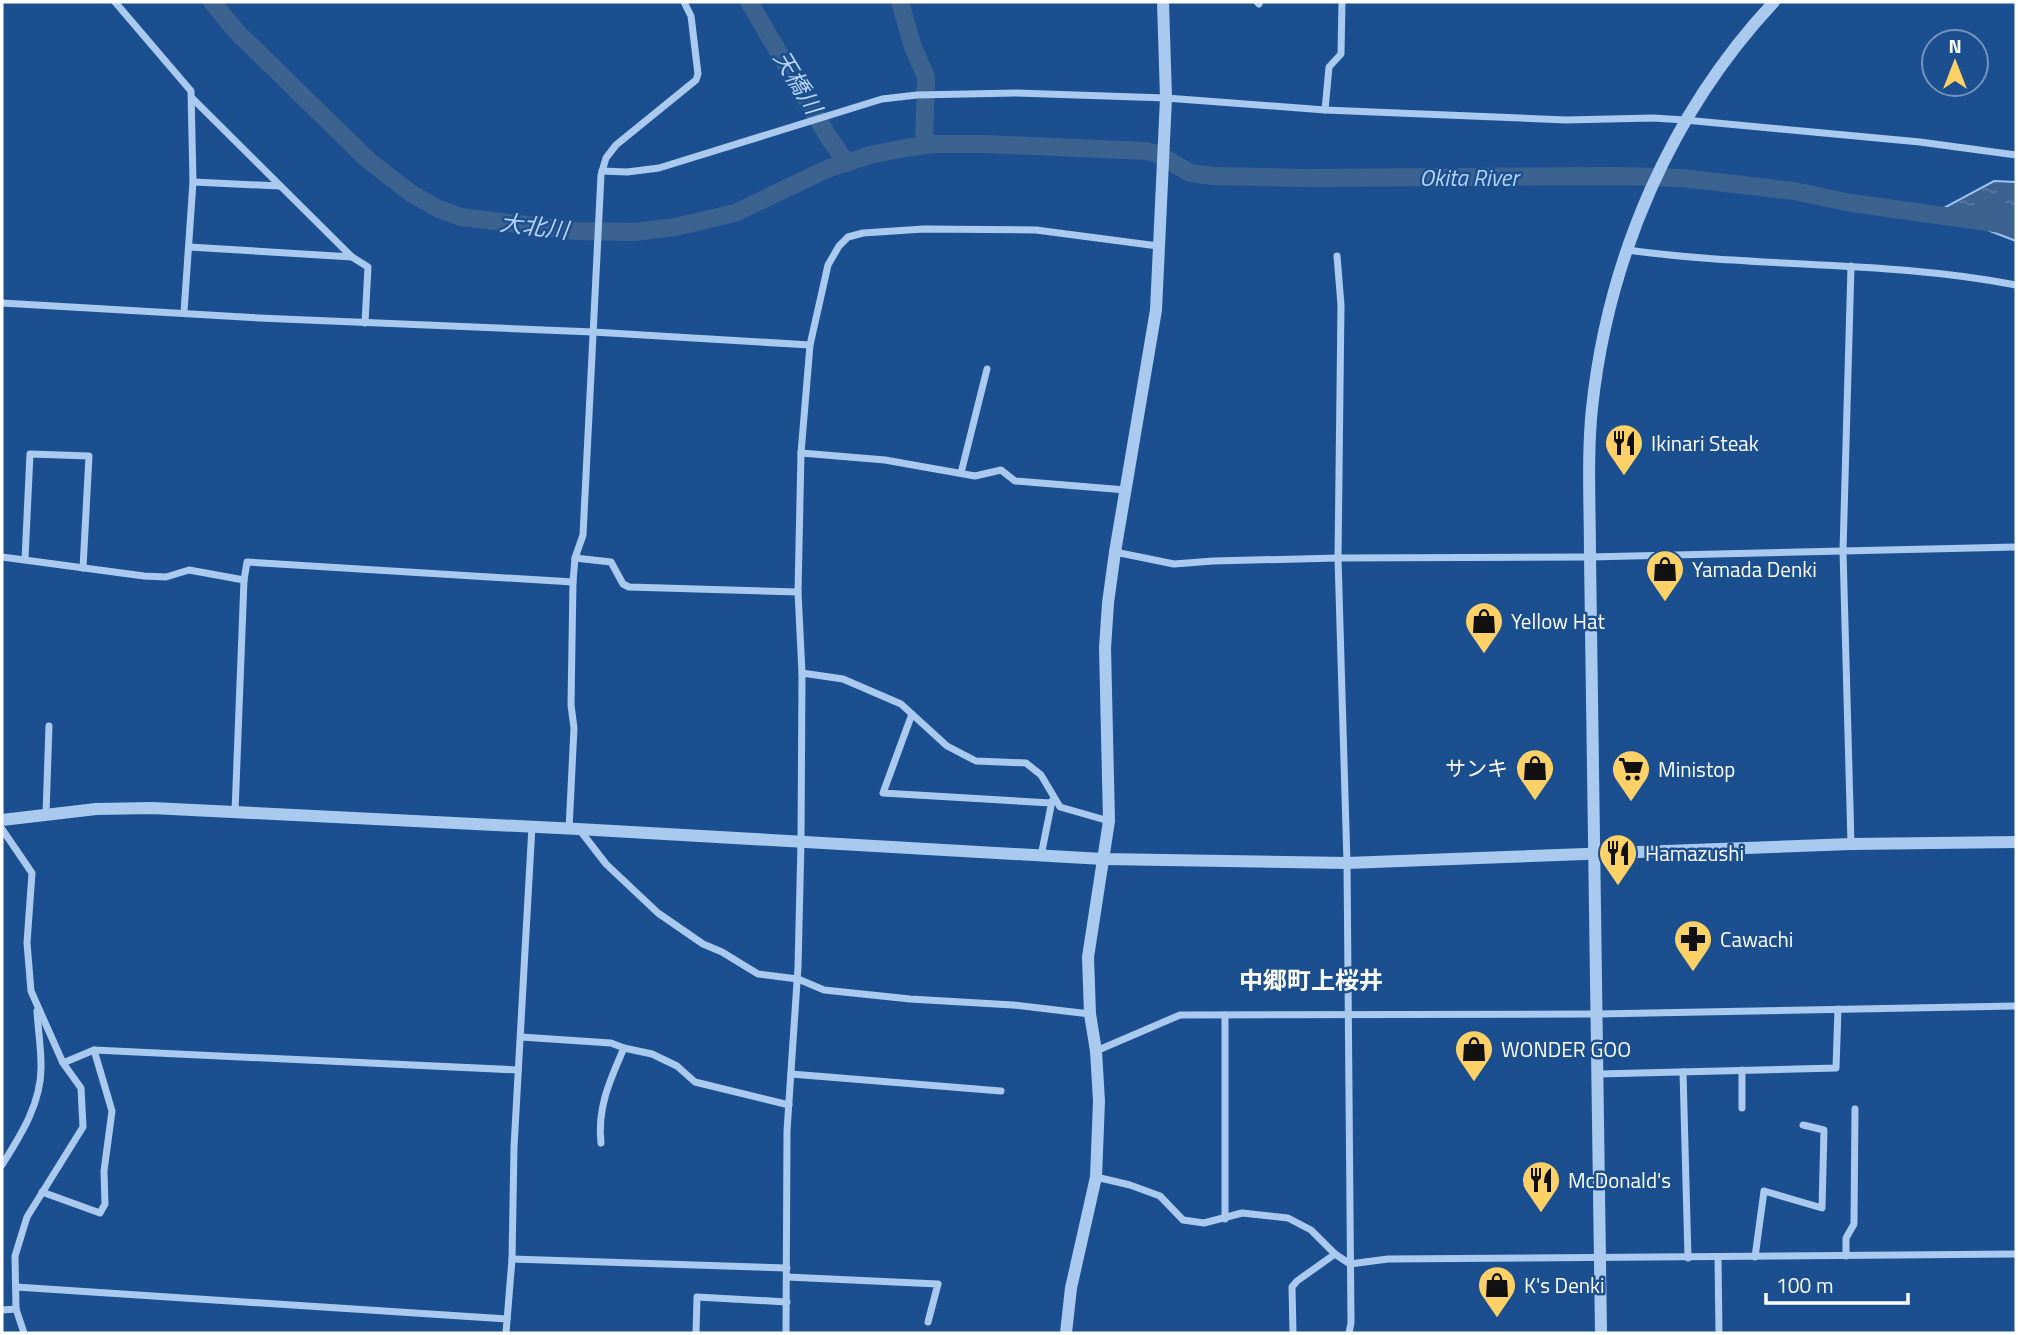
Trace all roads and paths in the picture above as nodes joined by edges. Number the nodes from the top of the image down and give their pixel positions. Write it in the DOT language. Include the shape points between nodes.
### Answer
graph roads {
  1 [pos="115,2"];
  2 [pos="684,2"];
  3 [pos="1163,2"];
  4 [pos="1342,2"];
  5 [pos="1774,2"];
  6 [pos="193,99"];
  7 [pos="1166,101"];
  8 [pos="1325,110"];
  9 [pos="1684,123"];
  10 [pos="2016,155"];
  11 [pos="601,173"];
  12 [pos="193,182"];
  13 [pos="281,186"];
  14 [pos="1158,241"];
  15 [pos="189,247"];
  16 [pos="1628,247"];
  17 [pos="1338,256"];
  18 [pos="352,257"];
  19 [pos="1851,266"];
  20 [pos="2016,285"];
  21 [pos="2,303"];
  22 [pos="184,312"];
  23 [pos="366,323"];
  24 [pos="593,332"];
  25 [pos="810,345"];
  26 [pos="987,369"];
  27 [pos="801,453"];
  28 [pos="961,473"];
  29 [pos="1126,490"];
  30 [pos="2016,547"];
  31 [pos="1843,551"];
  32 [pos="1115,552"];
  33 [pos="2,557"];
  34 [pos="1590,557"];
  35 [pos="575,558"];
  36 [pos="1338,558"];
  37 [pos="25,559"];
  38 [pos="83,568"];
  39 [pos="244,580"];
  40 [pos="573,582"];
  41 [pos="798,592"];
  42 [pos="802,673"];
  43 [pos="912,714"];
  44 [pos="50,726"];
  45 [pos="1053,794"];
  46 [pos="1051,803"];
  47 [pos="235,812"];
  48 [pos="46,814"];
  49 [pos="2,820"];
  50 [pos="1109,821"];
  51 [pos="532,826"];
  52 [pos="2,829"];
  53 [pos="573,829"];
  54 [pos="801,842"];
  55 [pos="2016,842"];
  56 [pos="1851,844"];
  57 [pos="1596,852"];
  58 [pos="1041,856"];
  59 [pos="1103,859"];
  60 [pos="1347,863"];
  61 [pos="797,979"];
  62 [pos="36,1006"];
  63 [pos="2016,1006"];
  64 [pos="1838,1009"];
  65 [pos="1348,1013"];
  66 [pos="1090,1014"];
  67 [pos="1225,1014"];
  68 [pos="1598,1014"];
  69 [pos="521,1037"];
  70 [pos="624,1048"];
  71 [pos="94,1050"];
  72 [pos="1096,1051"];
  73 [pos="62,1063"];
  74 [pos="519,1070"];
  75 [pos="1742,1070"];
  76 [pos="1683,1072"];
  77 [pos="791,1074"];
  78 [pos="1599,1074"];
  79 [pos="1002,1091"];
  80 [pos="789,1105"];
  81 [pos="1742,1108"];
  82 [pos="1855,1110"];
  83 [pos="1803,1125"];
  84 [pos="601,1143"];
  85 [pos="2,1165"];
  86 [pos="1096,1177"];
  87 [pos="42,1192"];
  88 [pos="1225,1219"];
  89 [pos="1335,1254"];
  90 [pos="2016,1254"];
  91 [pos="1846,1256"];
  92 [pos="1718,1257"];
  93 [pos="1755,1257"];
  94 [pos="1688,1258"];
  95 [pos="512,1259"];
  96 [pos="1602,1259"];
  97 [pos="1350,1264"];
  98 [pos="787,1273"];
  99 [pos="16,1287"];
  100 [pos="787,1302"];
  101 [pos="16,1309"];
  102 [pos="2,1310"];
  103 [pos="507,1319"];
  104 [pos="928,1322"];
  105 [pos="24,1333"];
  106 [pos="506,1333"];
  107 [pos="696,1333"];
  108 [pos="786,1333"];
  109 [pos="1066,1333"];
  110 [pos="1293,1333"];
  111 [pos="1349,1333"];
  112 [pos="1601,1333"];
  113 [pos="1719,1333"];
  1 -- 6 [label="street" via="183,80"];
  2 -- 11 [label="street" via="691,16 698,74 616,145"];
  3 -- 7 [label="street"];
  4 -- 8 [label="street" via="1341,54 1329,67"];
  5 -- 9 [label="street" via="1730,53"];
  6 -- 12 [label="street"];
  6 -- 13 [label="street"];
  7 -- 8 [label="street"];
  7 -- 11 [label="street" via="1016,93 882,99 659,168"];
  7 -- 14 [label="street"];
  8 -- 9 [label="street" via="1566,120 1653,118"];
  9 -- 10 [label="street" via="1920,142"];
  9 -- 16 [label="street" via="1658,170"];
  11 -- 24 [label="street"];
  12 -- 13 [label="street"];
  12 -- 15 [label="street"];
  13 -- 18 [label="street"];
  14 -- 25 [label="street" via="1035,230 924,229 848,237 828,265"];
  14 -- 29 [label="street" via="1156,310"];
  15 -- 18 [label="street"];
  15 -- 22 [label="street"];
  16 -- 19 [label="street" via="1668,256"];
  16 -- 34 [label="street" via="1603,339 1592,410"];
  17 -- 36 [label="street"];
  18 -- 23 [label="street" via="368,267"];
  19 -- 20 [label="street"];
  19 -- 31 [label="street"];
  21 -- 22 [label="street"];
  22 -- 23 [label="street"];
  23 -- 24 [label="street"];
  24 -- 25 [label="street"];
  24 -- 35 [label="street" via="583,535"];
  25 -- 27 [label="street"];
  26 -- 28 [label="street"];
  27 -- 28 [label="street"];
  27 -- 41 [label="street"];
  28 -- 29 [label="street" via="975,476 1001,470 1014,481"];
  29 -- 32 [label="street"];
  30 -- 31 [label="street"];
  31 -- 34 [label="street"];
  31 -- 56 [label="street"];
  32 -- 36 [label="street" via="1174,564"];
  32 -- 50 [label="street" via="1105,648"];
  33 -- 37 [label="street"];
  34 -- 36 [label="street"];
  34 -- 57 [label="street"];
  35 -- 40 [label="street"];
  35 -- 41 [label="street" via="611,562 629,587"];
  36 -- 60 [label="street"];
  37 -- 38 [label="street"];
  37 -- 38 [label="street" via="30,453 89,456"];
  38 -- 39 [label="street" via="166,577 189,570"];
  39 -- 40 [label="street" via="247,562"];
  39 -- 47 [label="street"];
  40 -- 53 [label="street"];
  41 -- 42 [label="street"];
  42 -- 43 [label="street" via="843,678 901,704"];
  42 -- 54 [label="street"];
  43 -- 45 [label="street" via="947,746 976,761 1026,762"];
  43 -- 46 [label="street" via="883,793"];
  44 -- 48 [label="street"];
  45 -- 46 [label="street"];
  45 -- 50 [label="street" via="1060,807"];
  46 -- 58 [label="street"];
  47 -- 48 [label="street" via="152,808"];
  47 -- 51 [label="street"];
  48 -- 49 [label="street"];
  50 -- 59 [label="street"];
  51 -- 53 [label="street"];
  51 -- 69 [label="street"];
  52 -- 62 [label="street" via="32,873 27,957"];
  53 -- 54 [label="street"];
  53 -- 61 [label="street" via="658,913 703,944 758,974"];
  54 -- 58 [label="street"];
  54 -- 61 [label="street"];
  55 -- 56 [label="street"];
  56 -- 57 [label="street"];
  57 -- 60 [label="street"];
  57 -- 68 [label="street"];
  58 -- 59 [label="street"];
  59 -- 60 [label="street"];
  59 -- 66 [label="street" via="1088,957"];
  60 -- 65 [label="street"];
  61 -- 66 [label="street" via="824,990"];
  61 -- 77 [label="street"];
  62 -- 73 [label="street"];
  62 -- 85 [label="street" via="39,1083 25,1129"];
  63 -- 64 [label="street"];
  64 -- 68 [label="street"];
  64 -- 75 [label="street" via="1836,1068"];
  65 -- 67 [label="street"];
  65 -- 68 [label="street"];
  65 -- 97 [label="street"];
  66 -- 72 [label="street"];
  67 -- 72 [label="street" via="1180,1015"];
  67 -- 88 [label="street"];
  68 -- 78 [label="street"];
  69 -- 70 [label="street" via="611,1043"];
  69 -- 74 [label="street"];
  70 -- 80 [label="street" via="677,1066 695,1083"];
  70 -- 84 [label="street" via="604,1094"];
  71 -- 73 [label="street"];
  71 -- 74 [label="street"];
  71 -- 87 [label="street" via="112,1111 105,1204 100,1213"];
  72 -- 86 [label="street"];
  73 -- 87 [label="street" via="81,1088 83,1127"];
  74 -- 95 [label="street"];
  75 -- 76 [label="street"];
  75 -- 81 [label="street"];
  76 -- 78 [label="street"];
  76 -- 94 [label="street"];
  77 -- 79 [label="street"];
  77 -- 80 [label="street"];
  78 -- 96 [label="street"];
  80 -- 98 [label="street"];
  82 -- 91 [label="street" via="1854,1224 1846,1238"];
  83 -- 93 [label="street" via="1824,1130 1822,1208 1764,1191"];
  86 -- 88 [label="street" via="1160,1196 1183,1220"];
  86 -- 109 [label="street" via="1071,1288"];
  87 -- 99 [label="street" via="21,1233 15,1256"];
  88 -- 89 [label="street" via="1242,1213 1289,1218 1311,1230"];
  89 -- 97 [label="street"];
  89 -- 110 [label="street" via="1292,1287"];
  90 -- 91 [label="street"];
  91 -- 93 [label="street"];
  92 -- 93 [label="street"];
  92 -- 94 [label="street"];
  92 -- 113 [label="street"];
  94 -- 96 [label="street"];
  95 -- 98 [label="street"];
  95 -- 103 [label="street"];
  96 -- 97 [label="street" via="1388,1259"];
  96 -- 112 [label="street"];
  97 -- 111 [label="street"];
  98 -- 100 [label="street"];
  98 -- 104 [label="street" via="938,1284"];
  99 -- 101 [label="street"];
  99 -- 103 [label="street"];
  100 -- 107 [label="street" via="697,1297"];
  100 -- 108 [label="street"];
  101 -- 102 [label="street"];
  101 -- 105 [label="street"];
  103 -- 106 [label="street"];
}
